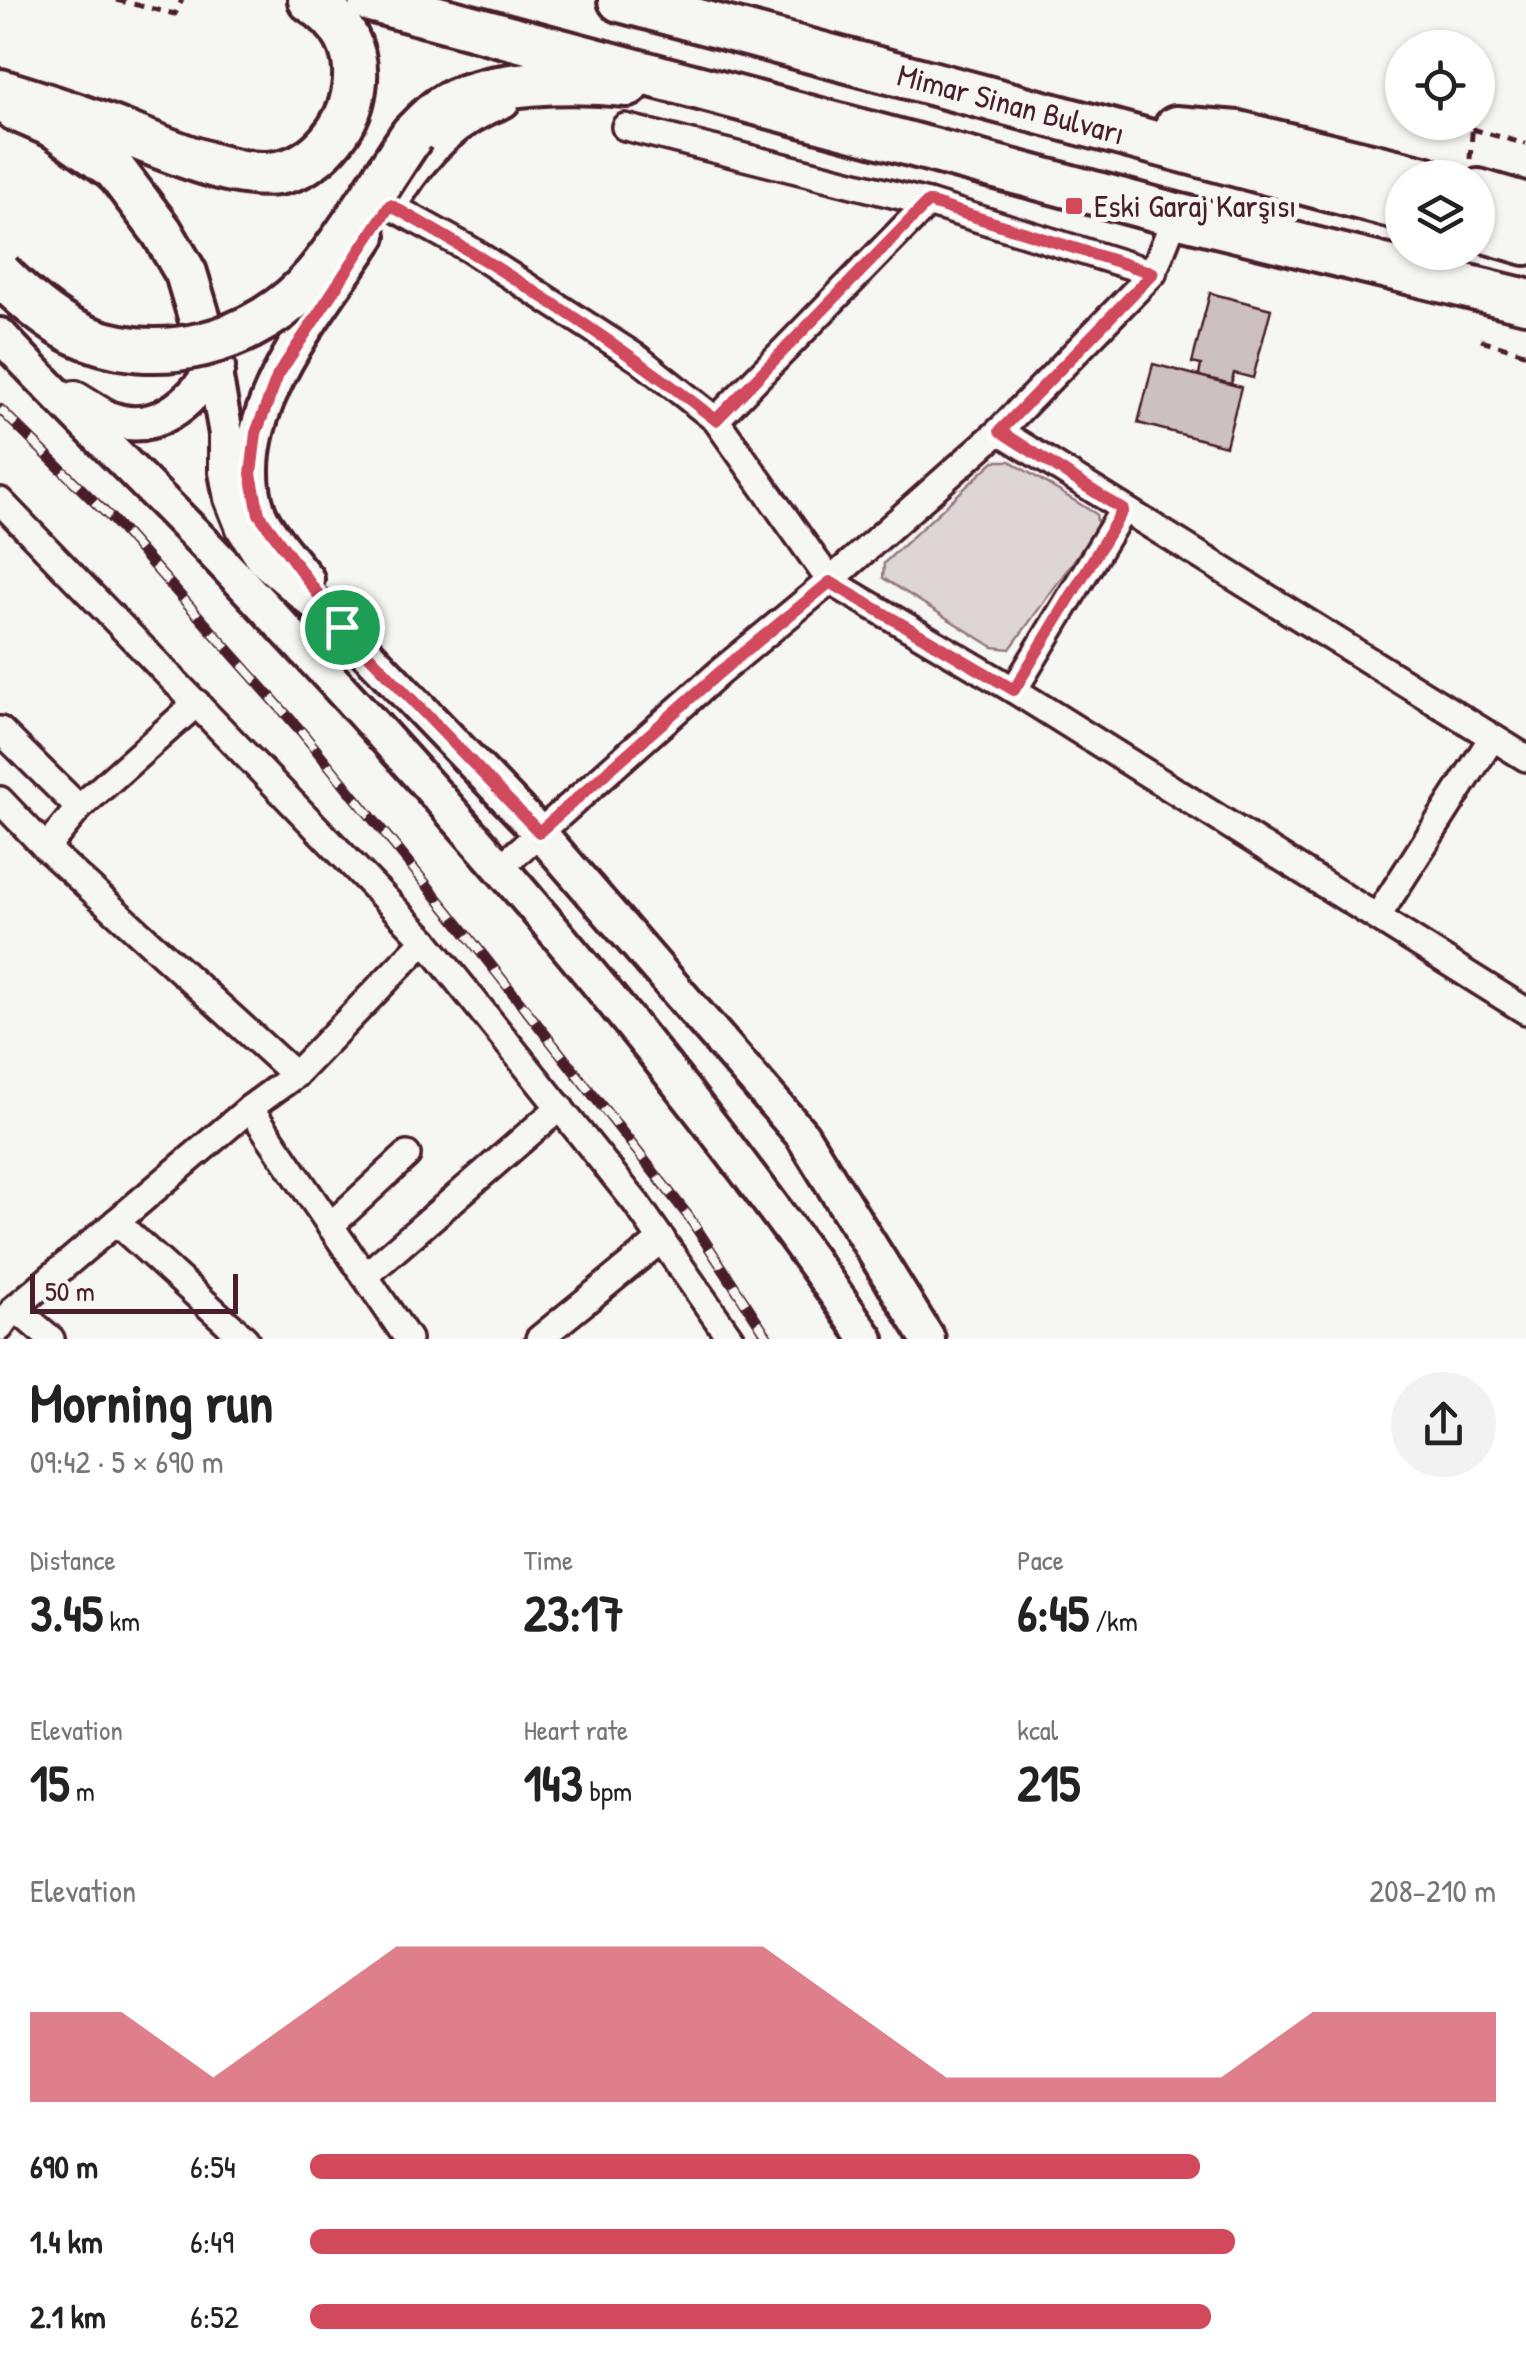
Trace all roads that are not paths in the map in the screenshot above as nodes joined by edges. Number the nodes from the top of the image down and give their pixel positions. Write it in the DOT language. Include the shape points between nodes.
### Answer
graph roads {
  1 [pos="310,0"];
  2 [pos="370,0"];
  3 [pos="620,0"];
  4 [pos="562,84"];
  5 [pos="0,91"];
  6 [pos="733,95"];
  7 [pos="0,103"];
  8 [pos="1071,120"];
  9 [pos="625,127"];
  10 [pos="1385,169"];
  11 [pos="1495,188"];
  12 [pos="928,202"];
  13 [pos="1385,203"];
  14 [pos="390,205"];
  15 [pos="1526,205"];
  16 [pos="1176,215"];
  17 [pos="1495,235"];
  18 [pos="1526,243"];
  19 [pos="1153,273"];
  20 [pos="0,274"];
  21 [pos="1526,302"];
  22 [pos="0,335"];
  23 [pos="1525,342"];
  24 [pos="214,367"];
  25 [pos="36,375"];
  26 [pos="716,420"];
  27 [pos="1000,431"];
  28 [pos="0,501"];
  29 [pos="1123,510"];
  30 [pos="830,582"];
  31 [pos="342,627"];
  32 [pos="1014,690"];
  33 [pos="197,704"];
  34 [pos="0,730"];
  35 [pos="1492,738"];
  36 [pos="1526,758"];
  37 [pos="0,800"];
  38 [pos="79,808"];
  39 [pos="539,832"];
  40 [pos="46,848"];
  41 [pos="500,868"];
  42 [pos="1378,916"];
  43 [pos="426,940"];
  44 [pos="1526,1010"];
  45 [pos="295,1075"];
  46 [pos="250,1108"];
  47 [pos="560,1108"];
  48 [pos="408,1155"];
  49 [pos="116,1222"];
  50 [pos="330,1226"];
  51 [pos="662,1239"];
  52 [pos="365,1276"];
  53 [pos="8,1318"];
  54 [pos="51,1339"];
  55 [pos="245,1339"];
  56 [pos="408,1339"];
  57 [pos="539,1339"];
  58 [pos="731,1339"];
  59 [pos="868,1339"];
  60 [pos="928,1339"];
  1 -- 5 [label="highway" via="342,28 357,66 352,108 334,138 277,173 229,170"];
  2 -- 6 [label="highway"];
  3 -- 8 [label="highway, Mimar Sinan Bulvarı"];
  4 -- 6 [label="highway"];
  4 -- 14 [label="street" via="484,108 449,129"];
  4 -- 20 [label="highway, bridge" via="470,95 442,108 412,135 315,276 255,323 216,341 182,351 134,350 73,331"];
  6 -- 16 [label="highway"];
  7 -- 24 [label="main road" via="54,127 115,170 186,273"];
  8 -- 10 [label="highway" via="1238,133"];
  8 -- 13 [label="highway, Mimar Sinan Bulvarı"];
  9 -- 12 [label="street"];
  11 -- 15 [label="highway"];
  12 -- 19 [label="street"];
  12 -- 26 [label="street"];
  14 -- 26 [label="street" via="638,359"];
  14 -- 31 [label="street" via="278,375 256,433 251,474 259,514"];
  16 -- 19 [label="street"];
  16 -- 21 [label="highway"];
  16 -- 23 [label="highway" via="1280,268"];
  17 -- 18 [label="highway"];
  19 -- 27 [label="street"];
  22 -- 25 [label="street"];
  24 -- 25 [label="street" via="186,403 137,424 111,419"];
  24 -- 31 [label="street" via="226,472 243,528 264,559"];
  25 -- 41 [label="street" via="221,561"];
  26 -- 30 [label="street"];
  27 -- 29 [label="street"];
  27 -- 30 [label="street"];
  28 -- 33 [label="street"];
  29 -- 32 [label="street"];
  29 -- 35 [label="street"];
  30 -- 32 [label="street"];
  30 -- 39 [label="street"];
  31 -- 39 [label="street"];
  32 -- 42 [label="street"];
  33 -- 38 [label="street"];
  33 -- 43 [label="street"];
  34 -- 38 [label="street"];
  35 -- 36 [label="street"];
  35 -- 42 [label="street"];
  37 -- 40 [label="street"];
  38 -- 40 [label="street"];
  39 -- 41 [label="street"];
  39 -- 60 [label="street" via="802,1135"];
  40 -- 45 [label="street"];
  41 -- 59 [label="street" via="716,1127"];
  42 -- 44 [label="street"];
  43 -- 45 [label="street"];
  43 -- 47 [label="street"];
  45 -- 46 [label="street"];
  46 -- 49 [label="street"];
  46 -- 50 [label="street"];
  47 -- 51 [label="street"];
  47 -- 52 [label="street"];
  48 -- 50 [label="street"];
  49 -- 53 [label="street"];
  49 -- 55 [label="street"];
  50 -- 52 [label="street"];
  51 -- 57 [label="street"];
  51 -- 58 [label="street"];
  52 -- 56 [label="street"];
  53 -- 54 [label="street"];
}
